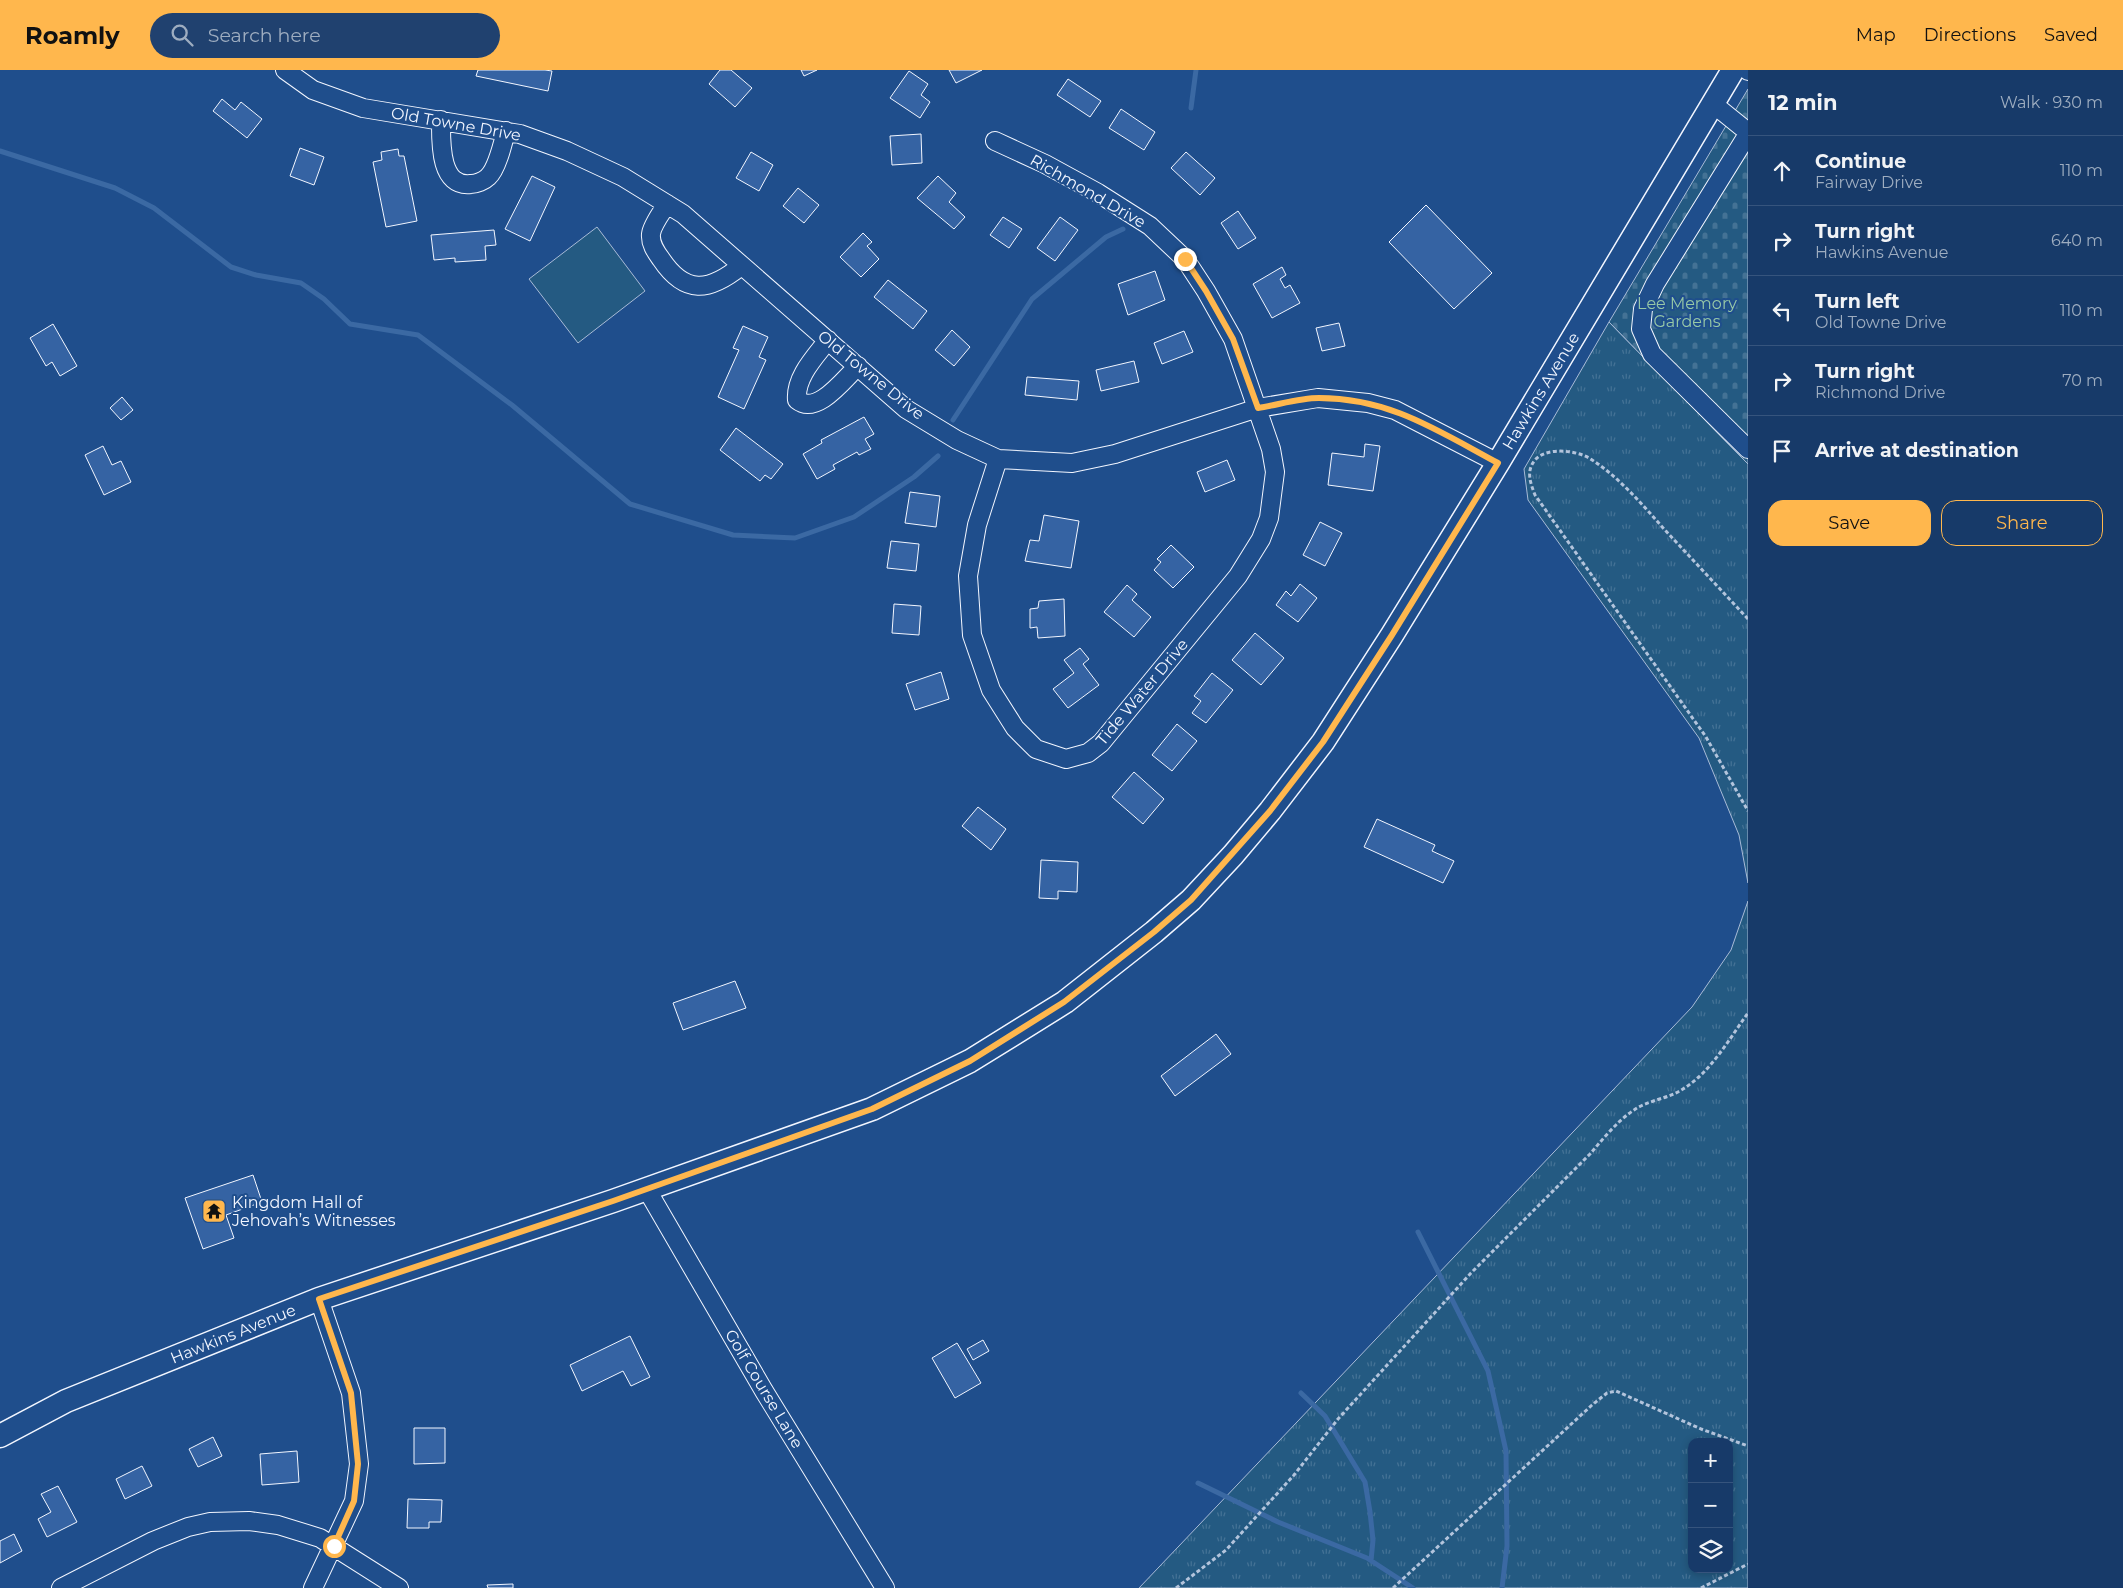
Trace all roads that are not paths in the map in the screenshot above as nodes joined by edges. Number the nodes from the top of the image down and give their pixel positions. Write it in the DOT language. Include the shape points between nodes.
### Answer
graph roads {
  1 [pos="285,70"];
  2 [pos="1733,70"];
  3 [pos="1712,103"];
  4 [pos="442,120"];
  5 [pos="506,131"];
  6 [pos="1748,133"];
  7 [pos="995,141"];
  8 [pos="667,204"];
  9 [pos="741,266"];
  10 [pos="828,340"];
  11 [pos="858,366"];
  12 [pos="1258,408"];
  13 [pos="1748,448"];
  14 [pos="998,458"];
  15 [pos="1498,463"];
  16 [pos="646,1188"];
  17 [pos="319,1299"];
  18 [pos="0,1436"];
  19 [pos="334,1546"];
  20 [pos="61,1588"];
  21 [pos="314,1588"];
  22 [pos="400,1588"];
  23 [pos="885,1588"];
  1 -- 4 [label="street, Old Towne Drive" via="313,90 363,108"];
  2 -- 3 [label="main road, Hawkins Avenue"];
  3 -- 6 [label="street"];
  3 -- 15 [label="main road, Hawkins Avenue"];
  4 -- 5 [label="street, Old Towne Drive"];
  4 -- 5 [label="street" via="444,163 452,179 465,185 476,184 489,177"];
  5 -- 8 [label="street, Old Towne Drive" via="567,151 623,177"];
  6 -- 13 [label="street" via="1655,284 1643,309 1641,329 1652,354"];
  7 -- 12 [label="street, Richmond Drive" via="1045,164 1105,198 1150,226 1185,259 1233,339"];
  8 -- 9 [label="street, Old Towne Drive" via="683,214"];
  8 -- 9 [label="street" via="651,234 653,248 682,282 697,287 712,284"];
  9 -- 10 [label="street, Old Towne Drive"];
  10 -- 11 [label="street, Old Towne Drive"];
  10 -- 11 [label="street" via="807,367 798,385 797,400 813,405 824,399"];
  11 -- 14 [label="street, Old Towne Drive" via="906,409 957,440"];
  12 -- 14 [label="street, Old Towne Drive" via="1115,454 1072,463"];
  12 -- 14 [label="street, Tide Water Drive" via="1275,472 1269,518 1261,539 1238,576 1102,743 1088,753 1066,759 1036,749 1015,728 991,690 972,635 968,576 977,525"];
  12 -- 15 [label="street, Old Towne Drive" via="1318,398 1368,403 1411,417"];
  15 -- 16 [label="main road, Hawkins Avenue" via="1323,742 1233,855 1191,900 1154,932 1064,1002 970,1061 872,1109"];
  16 -- 17 [label="main road, Hawkins Avenue"];
  16 -- 23 [label="street, Golf Course Lane" via="764,1391"];
  17 -- 18 [label="main road, Hawkins Avenue" via="66,1401"];
  17 -- 19 [label="street" via="351,1393 358,1464 354,1501"];
  19 -- 20 [label="street" via="320,1538 278,1525 249,1521 210,1522 153,1541"];
  19 -- 21 [label="street"];
  19 -- 22 [label="street"];
}
